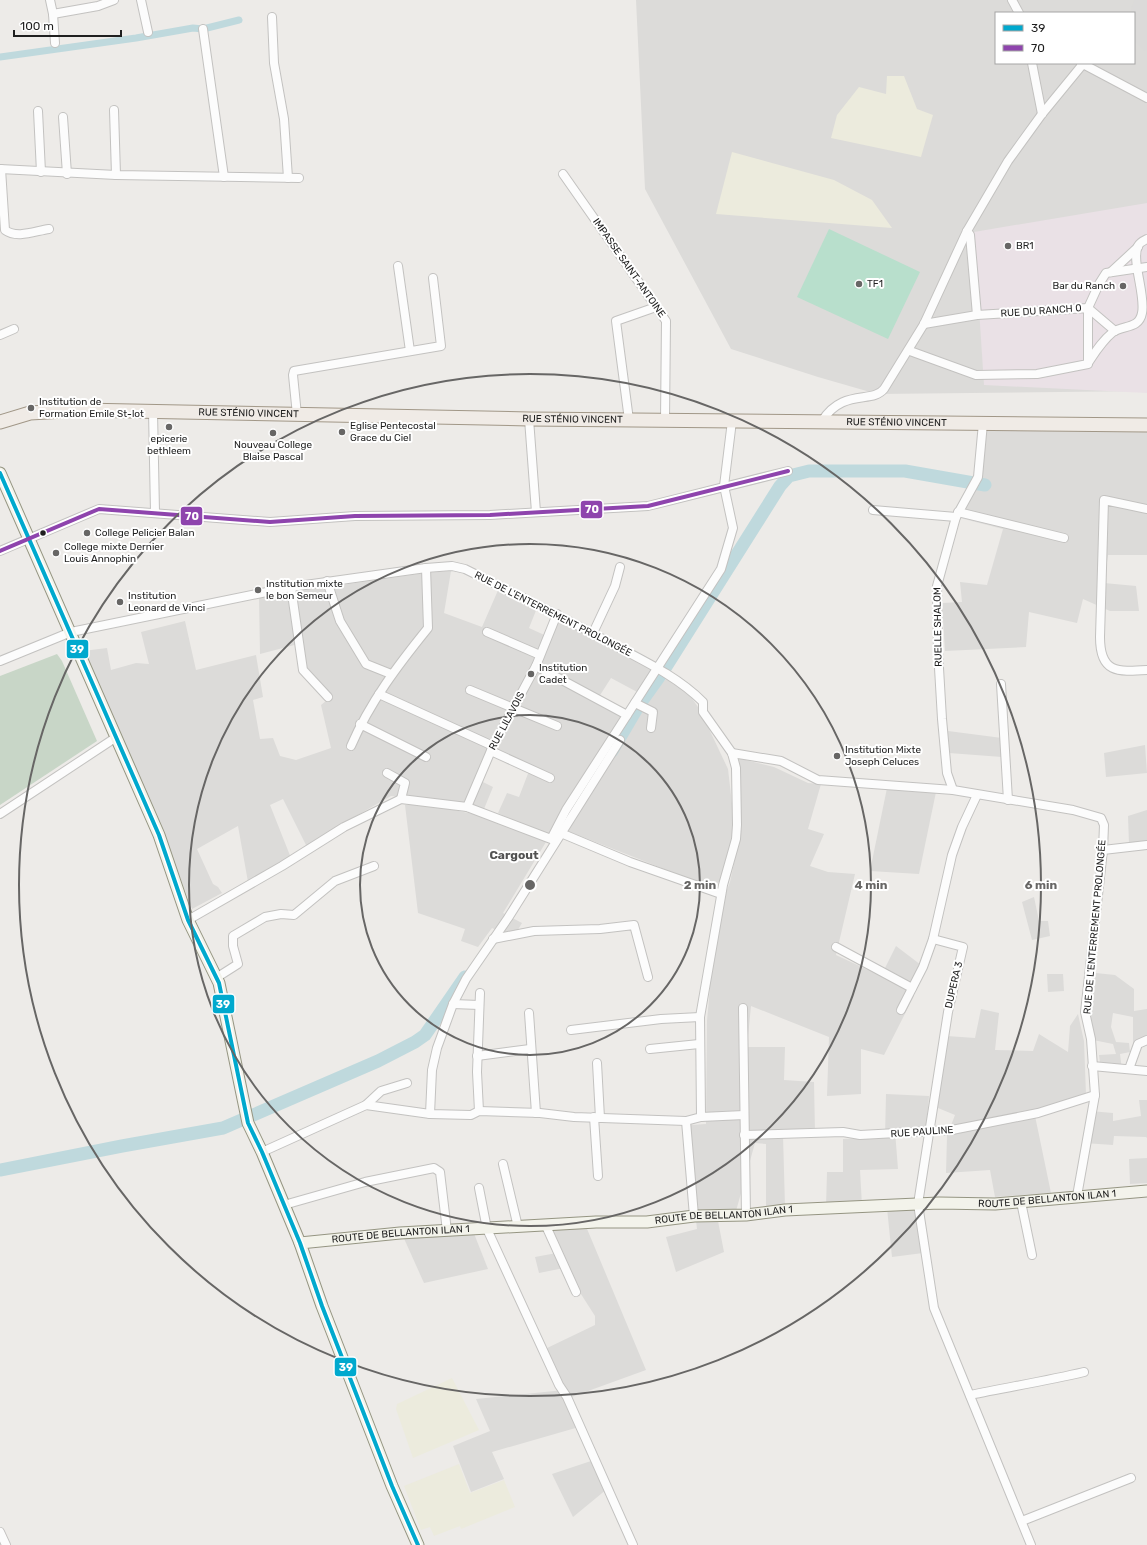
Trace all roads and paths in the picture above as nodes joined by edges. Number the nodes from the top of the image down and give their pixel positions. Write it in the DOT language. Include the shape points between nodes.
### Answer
graph roads {
  1 [pos="50,0"];
  2 [pos="114,0"];
  3 [pos="141,0"];
  4 [pos="1012,0"];
  5 [pos="1018,12"];
  6 [pos="54,14"];
  7 [pos="272,17"];
  8 [pos="203,29"];
  9 [pos="148,32"];
  10 [pos="54,43"];
  11 [pos="1032,64"];
  12 [pos="1082,64"];
  13 [pos="1147,98"];
  14 [pos="114,110"];
  15 [pos="38,111"];
  16 [pos="1042,114"];
  17 [pos="63,117"];
  18 [pos="1,169"];
  19 [pos="41,172"];
  20 [pos="67,174"];
  21 [pos="563,174"];
  22 [pos="116,175"];
  23 [pos="224,177"];
  24 [pos="288,178"];
  25 [pos="299,178"];
  26 [pos="49,229"];
  27 [pos="967,230"];
  28 [pos="1147,239"];
  29 [pos="1138,247"];
  30 [pos="398,266"];
  31 [pos="1147,267"];
  32 [pos="1138,269"];
  33 [pos="1111,272"];
  34 [pos="433,278"];
  35 [pos="656,307"];
  36 [pos="1088,308"];
  37 [pos="977,315"];
  38 [pos="924,324"];
  39 [pos="14,329"];
  40 [pos="1115,331"];
  41 [pos="0,335"];
  42 [pos="410,351"];
  43 [pos="910,351"];
  44 [pos="1088,364"];
  45 [pos="153,411"];
  46 [pos="297,415"];
  47 [pos="529,419"];
  48 [pos="629,420"];
  49 [pos="665,420"];
  50 [pos="732,421"];
  51 [pos="822,421"];
  52 [pos="0,422"];
  53 [pos="983,423"];
  54 [pos="1147,425"];
  55 [pos="788,471"];
  56 [pos="0,473"];
  57 [pos="724,486"];
  58 [pos="1147,509"];
  59 [pos="873,510"];
  60 [pos="155,512"];
  61 [pos="536,512"];
  62 [pos="957,514"];
  63 [pos="1064,538"];
  64 [pos="29,540"];
  65 [pos="0,551"];
  66 [pos="620,567"];
  67 [pos="426,568"];
  68 [pos="327,581"];
  69 [pos="291,587"];
  70 [pos="557,614"];
  71 [pos="71,632"];
  72 [pos="487,632"];
  73 [pos="593,633"];
  74 [pos="540,655"];
  75 [pos="0,661"];
  76 [pos="536,666"];
  77 [pos="661,670"];
  78 [pos="1147,670"];
  79 [pos="391,674"];
  80 [pos="1001,684"];
  81 [pos="470,690"];
  82 [pos="379,694"];
  83 [pos="328,697"];
  84 [pos="637,704"];
  85 [pos="514,708"];
  86 [pos="627,715"];
  87 [pos="360,724"];
  88 [pos="557,726"];
  89 [pos="651,728"];
  90 [pos="115,738"];
  91 [pos="620,740"];
  92 [pos="351,746"];
  93 [pos="492,748"];
  94 [pos="732,752"];
  95 [pos="426,757"];
  96 [pos="387,773"];
  97 [pos="550,778"];
  98 [pos="953,790"];
  99 [pos="977,795"];
  100 [pos="401,799"];
  101 [pos="1008,800"];
  102 [pos="467,807"];
  103 [pos="569,812"];
  104 [pos="0,814"];
  105 [pos="557,831"];
  106 [pos="1147,845"];
  107 [pos="1104,850"];
  108 [pos="374,866"];
  109 [pos="721,894"];
  110 [pos="188,920"];
  111 [pos="493,939"];
  112 [pos="933,940"];
  113 [pos="836,947"];
  114 [pos="648,977"];
  115 [pos="216,978"];
  116 [pos="912,988"];
  117 [pos="480,993"];
  118 [pos="453,1004"];
  119 [pos="479,1005"];
  120 [pos="742,1008"];
  121 [pos="901,1010"];
  122 [pos="529,1013"];
  123 [pos="700,1017"];
  124 [pos="571,1030"];
  125 [pos="1147,1040"];
  126 [pos="699,1044"];
  127 [pos="530,1049"];
  128 [pos="650,1049"];
  129 [pos="477,1056"];
  130 [pos="597,1064"];
  131 [pos="1092,1066"];
  132 [pos="1129,1069"];
  133 [pos="1147,1071"];
  134 [pos="407,1083"];
  135 [pos="1095,1095"];
  136 [pos="366,1105"];
  137 [pos="479,1111"];
  138 [pos="536,1113"];
  139 [pos="430,1114"];
  140 [pos="744,1115"];
  141 [pos="597,1117"];
  142 [pos="701,1117"];
  143 [pos="686,1120"];
  144 [pos="928,1132"];
  145 [pos="744,1135"];
  146 [pos="262,1152"];
  147 [pos="503,1164"];
  148 [pos="598,1176"];
  149 [pos="479,1188"];
  150 [pos="1147,1191"];
  151 [pos="1077,1196"];
  152 [pos="1021,1202"];
  153 [pos="918,1204"];
  154 [pos="284,1205"];
  155 [pos="746,1215"];
  156 [pos="694,1216"];
  157 [pos="546,1226"];
  158 [pos="518,1227"];
  159 [pos="487,1229"];
  160 [pos="447,1231"];
  161 [pos="300,1243"];
  162 [pos="1032,1255"];
  163 [pos="576,1292"];
  164 [pos="1084,1372"];
  165 [pos="970,1395"];
  166 [pos="1131,1478"];
  167 [pos="1022,1521"];
  168 [pos="418,1545"];
  169 [pos="634,1545"];
  170 [pos="1031,1545"];
  1 -- 6 [label="street"];
  2 -- 6 [label="street" via="98,6"];
  3 -- 9 [label="street"];
  4 -- 5 [label="street"];
  6 -- 10 [label="street"];
  7 -- 24 [label="street" via="274,63 284,119"];
  8 -- 23 [label="street"];
  11 -- 16 [label="street"];
  12 -- 13 [label="street"];
  12 -- 16 [label="street"];
  14 -- 22 [label="street"];
  15 -- 19 [label="street"];
  16 -- 27 [label="street" via="1008,161"];
  17 -- 20 [label="street"];
  18 -- 19 [label="street"];
  18 -- 26 [label="street" via="5,230 11,235 17,235"];
  19 -- 20 [label="street"];
  20 -- 22 [label="street"];
  21 -- 35 [label="street, IMPASSE SAINT-ANTOINE"];
  22 -- 23 [label="street"];
  23 -- 24 [label="street"];
  24 -- 25 [label="street"];
  27 -- 37 [label="street" via="970,235"];
  27 -- 38 [label="street"];
  28 -- 29 [label="street"];
  29 -- 32 [label="street"];
  29 -- 33 [label="street"];
  30 -- 42 [label="street"];
  31 -- 32 [label="street"];
  32 -- 33 [label="street"];
  32 -- 40 [label="street" via="1143,302 1140,321 1136,325"];
  33 -- 36 [label="street" via="1104,275"];
  34 -- 42 [label="street" via="442,344 438,348"];
  35 -- 48 [label="street" via="616,321"];
  35 -- 49 [label="street, IMPASSE SAINT-ANTOINE" via="666,321"];
  36 -- 37 [label="street, RUE DU RANCH 0"];
  36 -- 40 [label="street"];
  36 -- 44 [label="street, RUE DU RANCH 0"];
  37 -- 38 [label="street, RUE DU RANCH 0"];
  38 -- 43 [label="street"];
  39 -- 41 [label="street"];
  40 -- 44 [label="street" via="1101,343"];
  42 -- 46 [label="street" via="294,371"];
  43 -- 44 [label="street" via="976,375 1037,374"];
  43 -- 51 [label="street" via="882,393 839,402"];
  45 -- 46 [label="main road, RUE STÉNIO VINCENT"];
  45 -- 52 [label="main road, RUE STÉNIO VINCENT" via="54,410 30,413"];
  45 -- 60 [label="street"];
  46 -- 47 [label="main road, RUE STÉNIO VINCENT"];
  47 -- 48 [label="main road, RUE STÉNIO VINCENT"];
  47 -- 61 [label="street"];
  48 -- 49 [label="main road, RUE STÉNIO VINCENT"];
  49 -- 50 [label="main road, RUE STÉNIO VINCENT"];
  50 -- 51 [label="main road, RUE STÉNIO VINCENT"];
  50 -- 57 [label="street"];
  51 -- 53 [label="main road, RUE STÉNIO VINCENT"];
  53 -- 54 [label="main road, RUE STÉNIO VINCENT"];
  53 -- 62 [label="street, RUELLE SHALOM" via="978,477"];
  55 -- 57 [label="street"];
  56 -- 64 [label="street"];
  57 -- 61 [label="street" via="648,506"];
  57 -- 77 [label="street" via="733,528 721,569"];
  58 -- 78 [label="street" via="1104,500 1100,637 1100,652 1106,664 1124,671"];
  59 -- 62 [label="street"];
  60 -- 61 [label="street" via="270,522 355,516"];
  60 -- 64 [label="street" via="100,509"];
  62 -- 63 [label="street"];
  62 -- 98 [label="street, RUELLE SHALOM" via="936,586 947,773"];
  64 -- 65 [label="street"];
  64 -- 71 [label="street"];
  66 -- 73 [label="street" via="615,586"];
  67 -- 68 [label="street, RUE DE L'ENTERREMENT PROLONGÉE"];
  67 -- 70 [label="street, RUE DE L'ENTERREMENT PROLONGÉE" via="452,566 465,569"];
  67 -- 79 [label="street" via="428,628"];
  68 -- 69 [label="street, RUE DE L'ENTERREMENT PROLONGÉE"];
  68 -- 79 [label="street" via="340,621 366,664"];
  69 -- 71 [label="street, RUE DE L'ENTERREMENT PROLONGÉE"];
  69 -- 83 [label="street" via="303,670"];
  70 -- 73 [label="street, RUE DE L'ENTERREMENT PROLONGÉE"];
  70 -- 74 [label="street, RUE LILAVOIS"];
  71 -- 75 [label="street, RUE DE L'ENTERREMENT PROLONGÉE"];
  71 -- 90 [label="street"];
  72 -- 74 [label="street"];
  73 -- 77 [label="street, RUE DE L'ENTERREMENT PROLONGÉE"];
  74 -- 76 [label="street, RUE LILAVOIS"];
  76 -- 85 [label="street, RUE LILAVOIS"];
  76 -- 86 [label="street"];
  77 -- 84 [label="street"];
  77 -- 94 [label="street, RUE DE L'ENTERREMENT PROLONGÉE" via="688,688 703,702 703,712"];
  79 -- 82 [label="street"];
  80 -- 101 [label="street"];
  81 -- 85 [label="street"];
  82 -- 87 [label="street"];
  82 -- 93 [label="street"];
  84 -- 86 [label="street"];
  84 -- 89 [label="street" via="653,712"];
  85 -- 88 [label="street"];
  85 -- 93 [label="street, RUE LILAVOIS"];
  86 -- 103 [label="street"];
  87 -- 92 [label="street"];
  87 -- 95 [label="street"];
  90 -- 104 [label="street"];
  90 -- 110 [label="street" via="159,836"];
  91 -- 103 [label="street"];
  93 -- 97 [label="street"];
  93 -- 102 [label="street, RUE LILAVOIS"];
  94 -- 98 [label="street, RUE DE L'ENTERREMENT PROLONGÉE" via="781,761 818,780"];
  94 -- 109 [label="street, RUE DE L'ENTERREMENT PROLONGÉE" via="736,768 736,839"];
  96 -- 100 [label="street" via="406,783"];
  98 -- 99 [label="street, RUE DE L'ENTERREMENT PROLONGÉE"];
  99 -- 101 [label="street, RUE DE L'ENTERREMENT PROLONGÉE"];
  99 -- 112 [label="street" via="952,855"];
  100 -- 102 [label="street"];
  100 -- 110 [label="street" via="344,827 276,870"];
  101 -- 107 [label="street, RUE DE L'ENTERREMENT PROLONGÉE" via="1073,810 1101,818 1104,825"];
  102 -- 105 [label="street" via="550,839"];
  103 -- 105 [label="street"];
  105 -- 109 [label="street" via="630,862"];
  105 -- 111 [label="street"];
  106 -- 107 [label="street"];
  107 -- 131 [label="street, RUE DE L'ENTERREMENT PROLONGÉE" via="1085,1012 1091,1039"];
  108 -- 115 [label="street" via="335,881 294,915 281,914 265,918 233,936 238,964"];
  109 -- 123 [label="street, RUE DE L'ENTERREMENT PROLONGÉE"];
  110 -- 115 [label="street"];
  111 -- 114 [label="street" via="534,932 634,925"];
  111 -- 118 [label="street" via="466,979"];
  112 -- 116 [label="street"];
  112 -- 144 [label="street, DUPERA 3" via="963,947 948,1012"];
  113 -- 116 [label="street"];
  115 -- 146 [label="street" via="246,1119"];
  116 -- 121 [label="street"];
  117 -- 119 [label="street"];
  118 -- 119 [label="street"];
  118 -- 139 [label="street" via="432,1070"];
  119 -- 129 [label="street"];
  120 -- 140 [label="street"];
  122 -- 127 [label="street"];
  123 -- 124 [label="street"];
  123 -- 126 [label="street, RUE DE L'ENTERREMENT PROLONGÉE"];
  125 -- 132 [label="street" via="1138,1044"];
  126 -- 128 [label="street"];
  126 -- 142 [label="street, RUE DE L'ENTERREMENT PROLONGÉE"];
  127 -- 129 [label="street"];
  127 -- 138 [label="street"];
  129 -- 137 [label="street"];
  130 -- 141 [label="street"];
  131 -- 132 [label="street"];
  131 -- 135 [label="street, RUE DE L'ENTERREMENT PROLONGÉE"];
  132 -- 133 [label="street"];
  134 -- 136 [label="street" via="381,1091"];
  135 -- 144 [label="street, RUE PAULINE" via="1007,1120"];
  135 -- 151 [label="street, RUE DE L'ENTERREMENT PROLONGÉE"];
  136 -- 139 [label="street"];
  136 -- 146 [label="street"];
  137 -- 138 [label="street"];
  137 -- 139 [label="street" via="471,1116"];
  138 -- 141 [label="street"];
  140 -- 142 [label="street"];
  140 -- 145 [label="street"];
  141 -- 143 [label="street"];
  141 -- 148 [label="street"];
  142 -- 143 [label="street"];
  143 -- 156 [label="street"];
  144 -- 145 [label="street, RUE PAULINE"];
  144 -- 153 [label="street, DUPERA 3"];
  145 -- 155 [label="street"];
  146 -- 154 [label="street"];
  147 -- 158 [label="street"];
  149 -- 159 [label="street"];
  150 -- 151 [label="street, ROUTE DE BELLANTON ILAN 1"];
  151 -- 152 [label="street, ROUTE DE BELLANTON ILAN 1"];
  152 -- 153 [label="street, ROUTE DE BELLANTON ILAN 1"];
  152 -- 162 [label="street"];
  153 -- 155 [label="street, ROUTE DE BELLANTON ILAN 1" via="785,1210"];
  153 -- 165 [label="street, DUPERA 3" via="934,1308"];
  154 -- 160 [label="street" via="366,1182 434,1168 440,1172"];
  154 -- 161 [label="street"];
  155 -- 156 [label="street, ROUTE DE BELLANTON ILAN 1"];
  156 -- 157 [label="street, ROUTE DE BELLANTON ILAN 1" via="648,1222 596,1222"];
  157 -- 158 [label="street, ROUTE DE BELLANTON ILAN 1"];
  157 -- 163 [label="street"];
  158 -- 159 [label="street, ROUTE DE BELLANTON ILAN 1"];
  159 -- 160 [label="street, ROUTE DE BELLANTON ILAN 1"];
  159 -- 169 [label="street" via="559,1385 573,1409"];
  160 -- 161 [label="street, ROUTE DE BELLANTON ILAN 1"];
  161 -- 168 [label="street" via="323,1310"];
  164 -- 165 [label="street"];
  165 -- 167 [label="street, DUPERA 3"];
  166 -- 167 [label="street"];
  167 -- 170 [label="street, DUPERA 3"];
}
